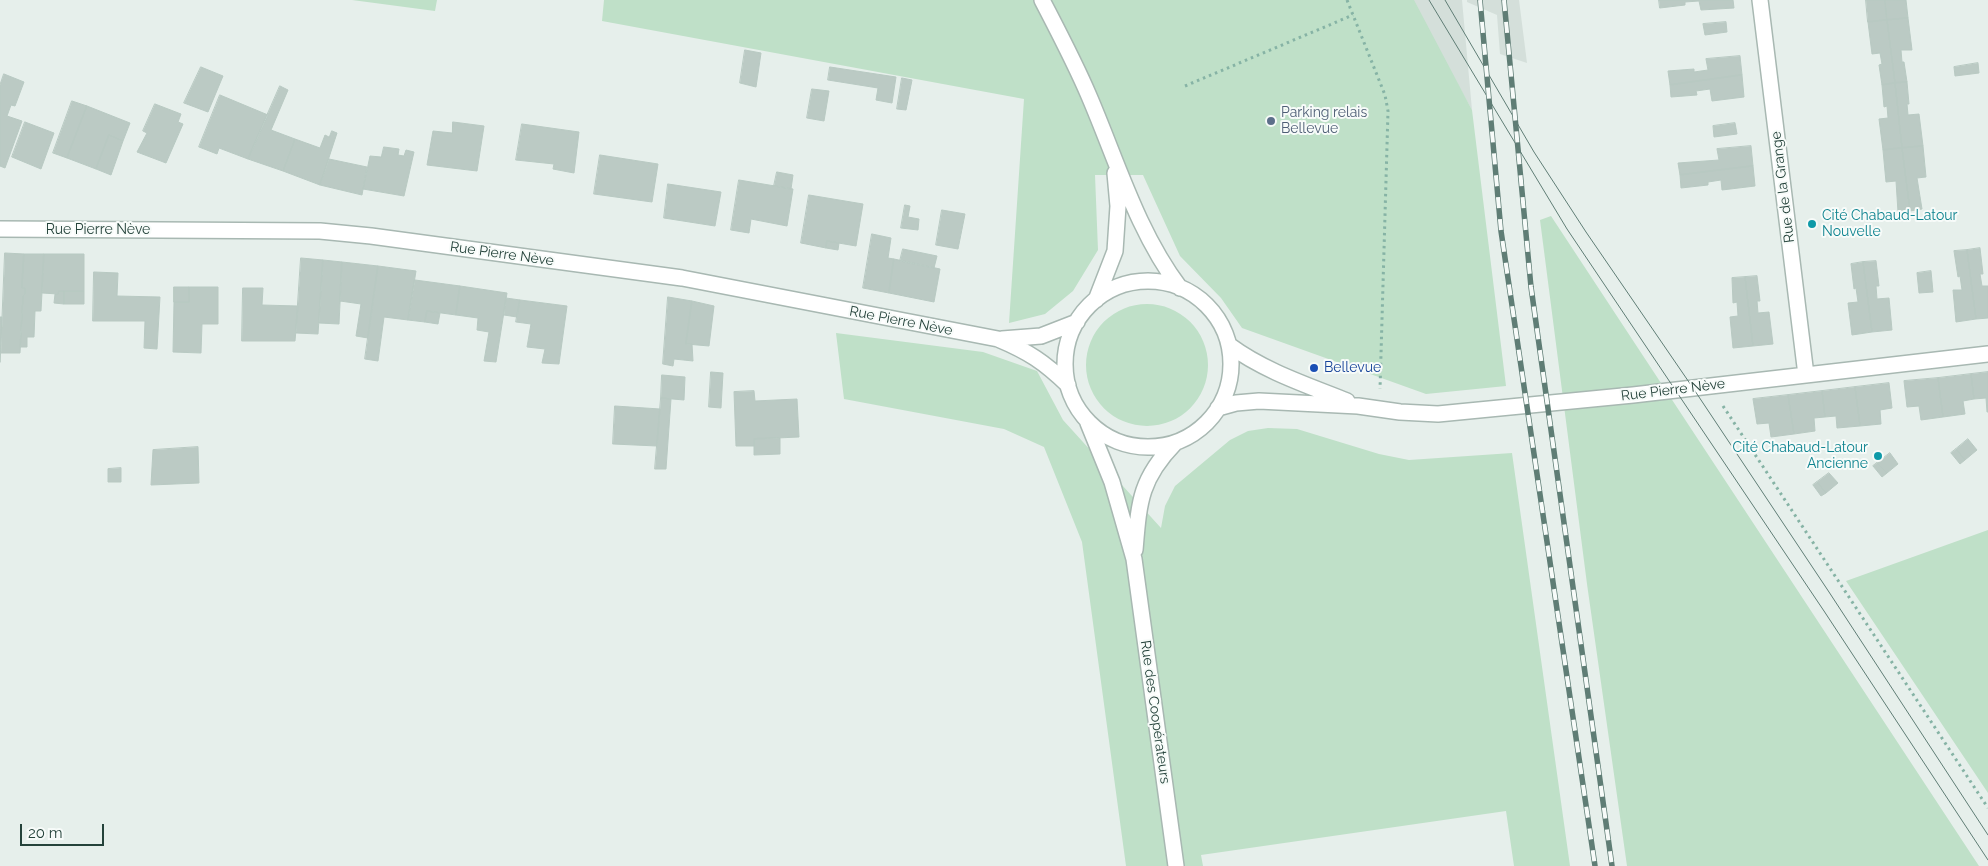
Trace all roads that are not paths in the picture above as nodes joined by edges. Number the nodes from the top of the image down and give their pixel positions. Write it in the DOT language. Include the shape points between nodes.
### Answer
graph roads {
  1 [pos="1042,0"];
  2 [pos="1760,0"];
  3 [pos="1113,159"];
  4 [pos="0,229"];
  5 [pos="1180,288"];
  6 [pos="1096,300"];
  7 [pos="1077,322"];
  8 [pos="998,339"];
  9 [pos="1229,345"];
  10 [pos="1988,354"];
  11 [pos="1806,375"];
  12 [pos="1068,385"];
  13 [pos="1358,406"];
  14 [pos="1218,408"];
  15 [pos="1085,418"];
  16 [pos="1175,442"];
  17 [pos="1134,558"];
  18 [pos="1176,866"];
  1 -- 3 [label="street" via="1089,96"];
  2 -- 11 [label="street, Rue de la Grange"];
  3 -- 5 [label="street" via="1162,262"];
  3 -- 6 [label="street" via="1118,206 1117,237 1112,263"];
  4 -- 8 [label="street, Rue Pierre Nève" via="320,231 371,236 682,278"];
  5 -- 6 [label="street" via="1159,282 1137,282 1115,288"];
  5 -- 9 [label="street" via="1200,299 1215,315"];
  6 -- 7 [label="street"];
  7 -- 8 [label="street, Rue Pierre Nève" via="1041,336"];
  7 -- 12 [label="street" via="1066,352"];
  8 -- 12 [label="street, Rue Pierre Nève" via="1042,361"];
  9 -- 13 [label="street, Rue Pierre Nève" via="1268,369"];
  9 -- 14 [label="street" via="1230,378"];
  10 -- 11 [label="street, Rue Pierre Nève"];
  11 -- 13 [label="street, Rue Pierre Nève" via="1438,414"];
  12 -- 15 [label="street"];
  13 -- 14 [label="street, Rue Pierre Nève" via="1259,401"];
  14 -- 16 [label="street" via="1199,429"];
  15 -- 16 [label="street" via="1104,434 1126,444 1151,447"];
  15 -- 17 [label="street, Rue des Coopérateurs" via="1106,465"];
  16 -- 17 [label="street, Rue des Coopérateurs" via="1155,464 1146,482 1138,513"];
  17 -- 18 [label="street, Rue des Coopérateurs"];
}
